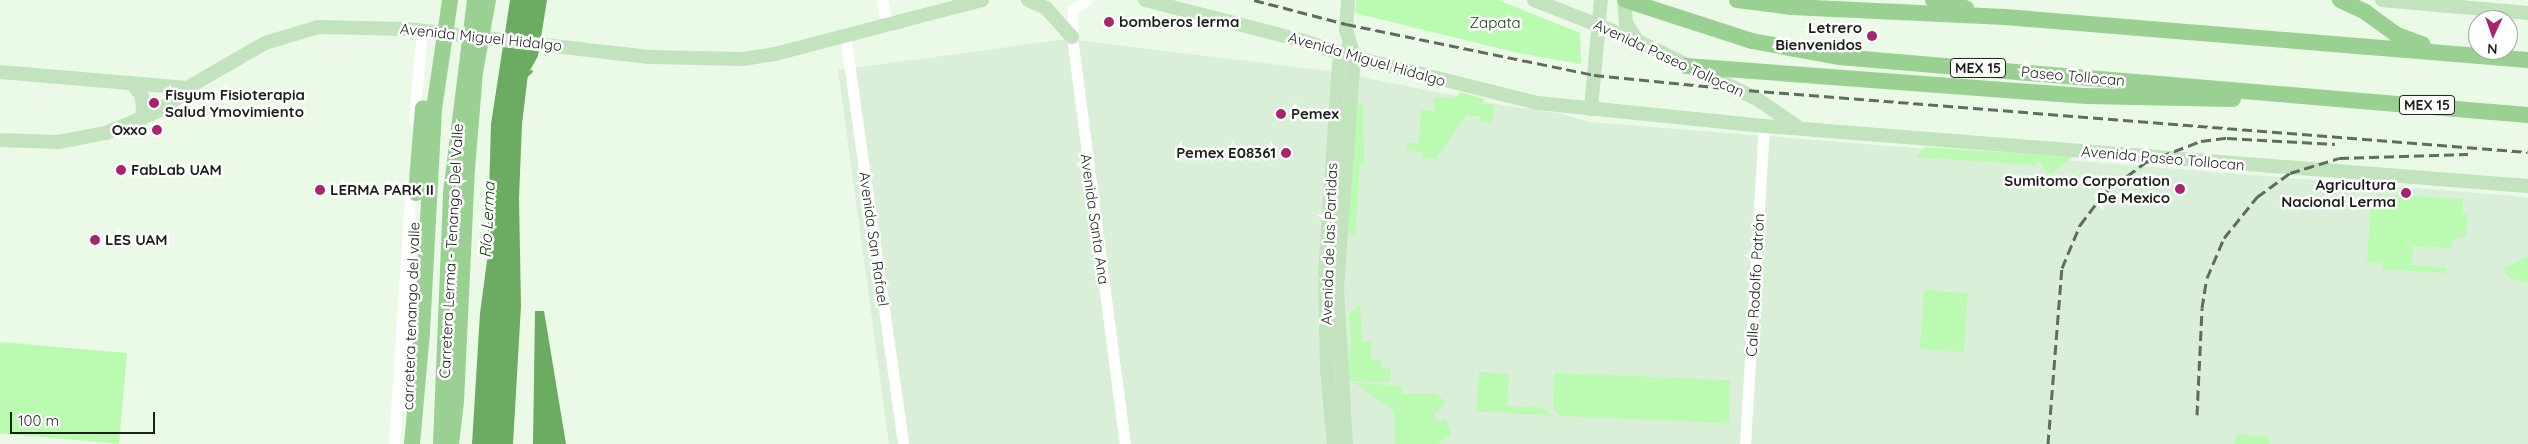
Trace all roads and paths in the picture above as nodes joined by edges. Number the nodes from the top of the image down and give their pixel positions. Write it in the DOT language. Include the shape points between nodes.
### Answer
graph roads {
  1 [pos="442,0"];
  2 [pos="450,0"];
  3 [pos="475,0"];
  4 [pos="488,0"];
  5 [pos="882,0"];
  6 [pos="977,0"];
  7 [pos="1028,0"];
  8 [pos="1087,0"];
  9 [pos="1145,0"];
  10 [pos="1348,0"];
  11 [pos="1534,0"];
  12 [pos="1570,0"];
  13 [pos="1601,0"];
  14 [pos="1737,0"];
  15 [pos="1933,0"];
  16 [pos="2340,0"];
  17 [pos="2382,0"];
  18 [pos="1629,1"];
  19 [pos="1553,6"];
  20 [pos="2528,12"];
  21 [pos="2005,17"];
  22 [pos="886,24"];
  23 [pos="1599,24"];
  24 [pos="422,31"];
  25 [pos="845,35"];
  26 [pos="1072,36"];
  27 [pos="481,38"];
  28 [pos="1638,41"];
  29 [pos="2446,52"];
  30 [pos="1348,53"];
  31 [pos="2528,60"];
  32 [pos="1686,66"];
  33 [pos="0,72"];
  34 [pos="133,85"];
  35 [pos="187,88"];
  36 [pos="2325,96"];
  37 [pos="1591,109"];
  38 [pos="2528,115"];
  39 [pos="143,118"];
  40 [pos="1764,126"];
  41 [pos="1798,127"];
  42 [pos="0,140"];
  43 [pos="2528,186"];
  44 [pos="416,193"];
  45 [pos="413,441"];
  46 [pos="394,444"];
  47 [pos="440,444"];
  48 [pos="451,444"];
  49 [pos="903,444"];
  50 [pos="1125,444"];
  51 [pos="1334,444"];
  52 [pos="1346,444"];
  53 [pos="1745,444"];
  1 -- 44 [label="highway" via="422,119"];
  2 -- 45 [label="highway" via="434,109"];
  3 -- 47 [label="highway, Carretera Lerma - Tenango Del Valle" via="451,193"];
  4 -- 27 [label="highway"];
  5 -- 22 [label="street"];
  6 -- 22 [label="main road, Avenida Miguel Hidalgo"];
  7 -- 26 [label="main road" via="1046,8"];
  8 -- 26 [label="street, Avenida Santa Ana" via="1074,9"];
  9 -- 30 [label="main road, Avenida Miguel Hidalgo"];
  10 -- 30 [label="main road, Avenida de las Partidas"];
  11 -- 19 [label="main road, Avenida Paseo Tollocan"];
  12 -- 19 [label="main road"];
  13 -- 23 [label="main road"];
  14 -- 21 [label="highway" via="1792,7"];
  15 -- 21 [label="highway"];
  16 -- 29 [label="highway" via="2364,11 2397,35"];
  17 -- 20 [label="main road"];
  18 -- 28 [label="main road" via="1626,23"];
  18 -- 36 [label="highway, Paseo Tollocan / MEX 15" via="1752,41 1839,57"];
  19 -- 23 [label="main road, Avenida Paseo Tollocan"];
  21 -- 29 [label="highway"];
  22 -- 25 [label="main road, Avenida Miguel Hidalgo"];
  23 -- 28 [label="main road, Avenida Paseo Tollocan"];
  23 -- 37 [label="main road"];
  24 -- 27 [label="main road, Avenida Miguel Hidalgo"];
  24 -- 35 [label="main road, Avenida Miguel Hidalgo" via="347,26 294,32 265,43"];
  24 -- 46 [label="street"];
  25 -- 27 [label="main road, Avenida Miguel Hidalgo" via="775,54 743,58 649,57"];
  25 -- 49 [label="street, Avenida San Rafael"];
  26 -- 50 [label="street, Avenida Santa Ana"];
  27 -- 48 [label="highway" via="466,168"];
  28 -- 32 [label="main road, Avenida Paseo Tollocan"];
  29 -- 31 [label="highway"];
  30 -- 37 [label="main road, Avenida Miguel Hidalgo" via="1527,100"];
  30 -- 51 [label="main road, Avenida de las Partidas" via="1325,275 1327,370"];
  30 -- 52 [label="main road, Avenida de las Partidas" via="1337,287"];
  32 -- 36 [label="highway" via="2087,96 2269,99"];
  32 -- 41 [label="main road, Avenida Paseo Tollocan" via="1758,99"];
  33 -- 34 [label="main road"];
  34 -- 35 [label="main road"];
  34 -- 39 [label="main road" via="142,96"];
  35 -- 39 [label="main road, Avenida Miguel Hidalgo" via="169,104"];
  36 -- 38 [label="highway, Paseo Tollocan / MEX 15"];
  37 -- 40 [label="main road, Avenida Paseo Tollocan"];
  39 -- 42 [label="main road, Avenida Miguel Hidalgo" via="77,140"];
  40 -- 41 [label="main road, Avenida Paseo Tollocan"];
  40 -- 53 [label="street, Calle Rodolfo Patrón"];
  41 -- 43 [label="main road, Avenida Paseo Tollocan"];
  44 -- 45 [label="street, carretera tenango del valle" via="407,407"];
}
